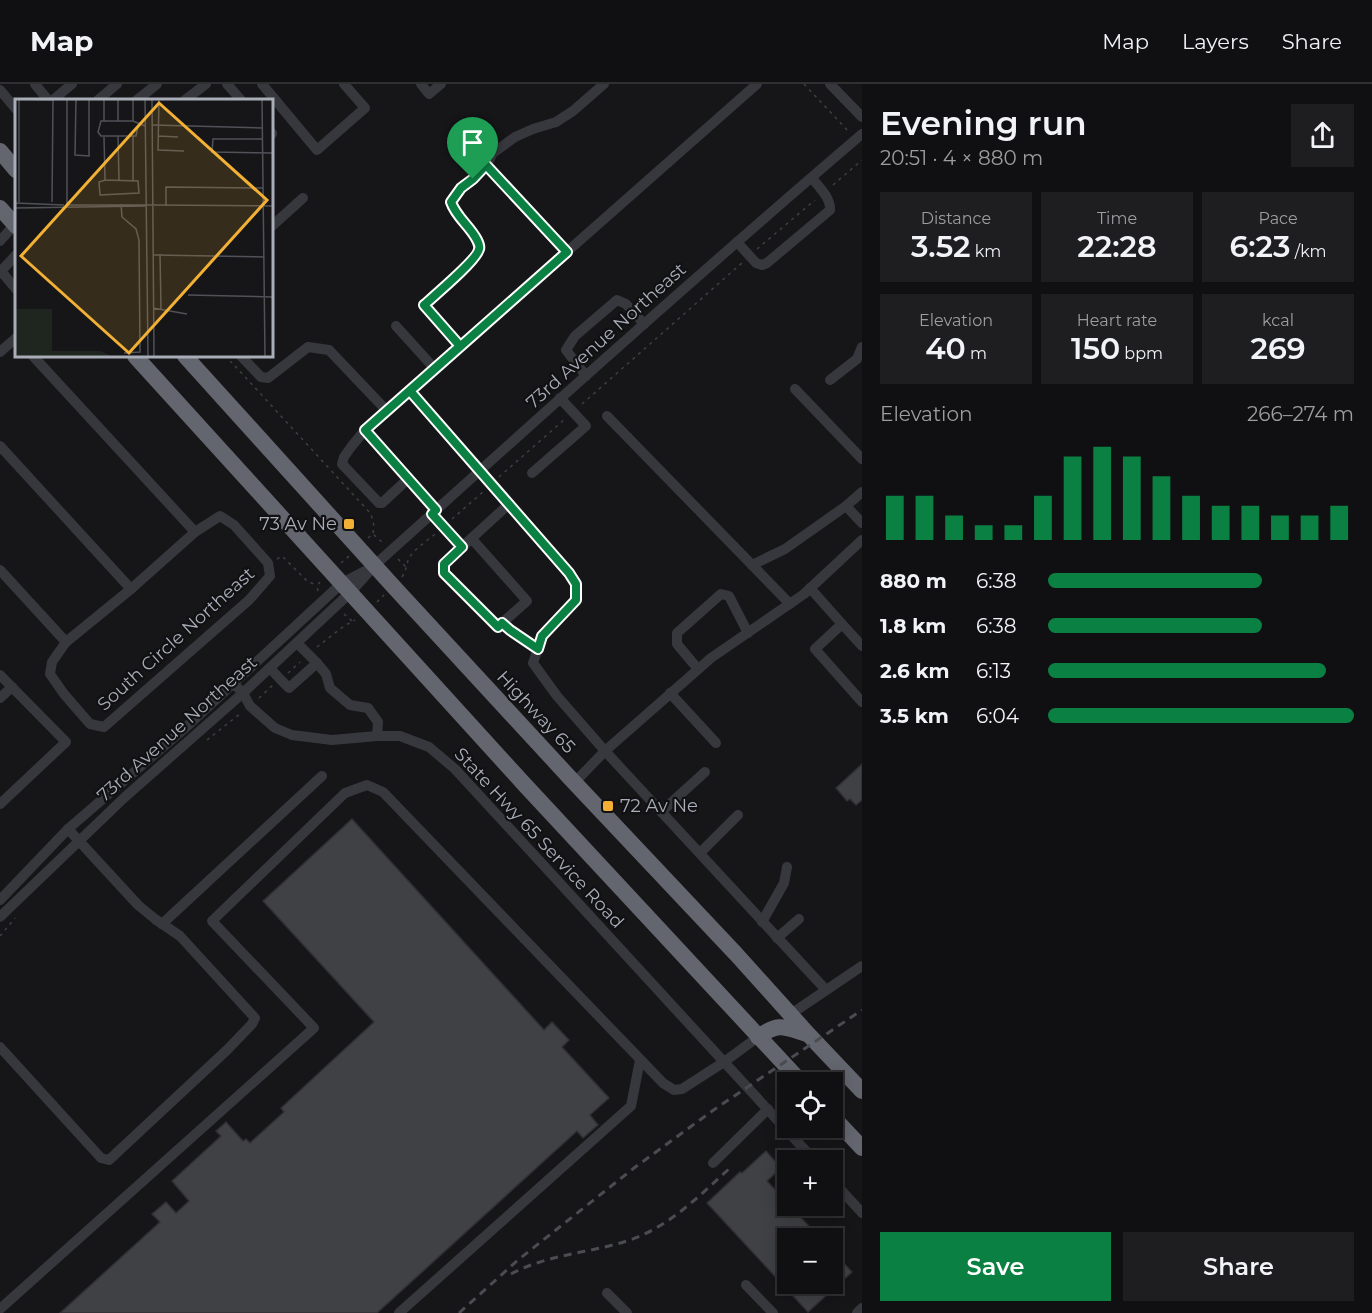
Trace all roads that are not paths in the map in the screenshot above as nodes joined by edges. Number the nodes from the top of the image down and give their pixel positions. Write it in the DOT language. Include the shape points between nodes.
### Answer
graph roads {
  1 [pos="34,84"];
  2 [pos="72,84"];
  3 [pos="117,84"];
  4 [pos="157,84"];
  5 [pos="206,84"];
  6 [pos="227,84"];
  7 [pos="262,84"];
  8 [pos="344,84"];
  9 [pos="421,84"];
  10 [pos="441,84"];
  11 [pos="604,84"];
  12 [pos="757,84"];
  13 [pos="830,84"];
  14 [pos="0,90"];
  15 [pos="47,99"];
  16 [pos="54,99"];
  17 [pos="99,99"];
  18 [pos="138,99"];
  19 [pos="186,99"];
  20 [pos="240,99"];
  21 [pos="15,108"];
  22 [pos="862,117"];
  23 [pos="859,137"];
  24 [pos="0,151"];
  25 [pos="486,165"];
  26 [pos="15,169"];
  27 [pos="812,178"];
  28 [pos="303,198"];
  29 [pos="0,208"];
  30 [pos="15,224"];
  31 [pos="273,225"];
  32 [pos="15,226"];
  33 [pos="0,241"];
  34 [pos="737,242"];
  35 [pos="567,252"];
  36 [pos="15,256"];
  37 [pos="0,270"];
  38 [pos="15,288"];
  39 [pos="644,324"];
  40 [pos="396,326"];
  41 [pos="15,339"];
  42 [pos="460,346"];
  43 [pos="862,346"];
  44 [pos="0,352"];
  45 [pos="34,357"];
  46 [pos="136,357"];
  47 [pos="186,357"];
  48 [pos="242,357"];
  49 [pos="435,369"];
  50 [pos="586,376"];
  51 [pos="830,380"];
  52 [pos="795,390"];
  53 [pos="410,391"];
  54 [pos="560,398"];
  55 [pos="387,411"];
  56 [pos="607,416"];
  57 [pos="365,430"];
  58 [pos="0,446"];
  59 [pos="862,459"];
  60 [pos="479,470"];
  61 [pos="532,474"];
  62 [pos="408,479"];
  63 [pos="862,492"];
  64 [pos="509,504"];
  65 [pos="846,506"];
  66 [pos="434,512"];
  67 [pos="862,523"];
  68 [pos="195,532"];
  69 [pos="472,539"];
  70 [pos="862,540"];
  71 [pos="462,547"];
  72 [pos="752,565"];
  73 [pos="375,566"];
  74 [pos="0,570"];
  75 [pos="346,588"];
  76 [pos="810,588"];
  77 [pos="131,589"];
  78 [pos="790,603"];
  79 [pos="502,623"];
  80 [pos="842,624"];
  81 [pos="747,633"];
  82 [pos="66,642"];
  83 [pos="297,643"];
  84 [pos="862,646"];
  85 [pos="538,649"];
  86 [pos="316,663"];
  87 [pos="270,668"];
  88 [pos="698,669"];
  89 [pos="0,675"];
  90 [pos="233,683"];
  91 [pos="12,687"];
  92 [pos="243,693"];
  93 [pos="670,693"];
  94 [pos="0,698"];
  95 [pos="862,702"];
  96 [pos="377,736"];
  97 [pos="716,743"];
  98 [pos="605,751"];
  99 [pos="705,772"];
  100 [pos="322,776"];
  101 [pos="574,783"];
  102 [pos="0,804"];
  103 [pos="661,812"];
  104 [pos="738,815"];
  105 [pos="68,829"];
  106 [pos="79,841"];
  107 [pos="700,853"];
  108 [pos="787,867"];
  109 [pos="2,907"];
  110 [pos="799,918"];
  111 [pos="762,922"];
  112 [pos="162,924"];
  113 [pos="777,938"];
  114 [pos="862,966"];
  115 [pos="826,990"];
  116 [pos="791,1014"];
  117 [pos="808,1034"];
  118 [pos="759,1037"];
  119 [pos="0,1047"];
  120 [pos="640,1060"];
  121 [pos="724,1062"];
  122 [pos="792,1072"];
  123 [pos="862,1091"];
  124 [pos="768,1110"];
  125 [pos="843,1128"];
  126 [pos="862,1148"];
  127 [pos="805,1150"];
  128 [pos="713,1163"];
  129 [pos="843,1192"];
  130 [pos="862,1213"];
  131 [pos="746,1285"];
  132 [pos="607,1293"];
  133 [pos="862,1308"];
  134 [pos="0,1310"];
  135 [pos="399,1313"];
  136 [pos="627,1313"];
  137 [pos="773,1313"];
  138 [pos="857,1313"];
  1 -- 15 [label="street"];
  2 -- 16 [label="street"];
  3 -- 17 [label="street"];
  4 -- 18 [label="street"];
  5 -- 19 [label="street"];
  6 -- 20 [label="street"];
  7 -- 8 [label="street" via="317,150 365,108"];
  9 -- 10 [label="street" via="429,94"];
  11 -- 25 [label="street" via="556,122 515,137 493,153"];
  12 -- 35 [label="street"];
  13 -- 22 [label="street"];
  14 -- 21 [label="street"];
  23 -- 27 [label="street, 73rd Avenue Northeast"];
  24 -- 26 [label="highway"];
  25 -- 35 [label="street"];
  25 -- 42 [label="street" via="451,202 477,239 479,251 424,305"];
  27 -- 34 [label="street, 73rd Avenue Northeast"];
  27 -- 34 [label="street" via="831,207 821,218 762,265"];
  28 -- 31 [label="street"];
  29 -- 30 [label="highway"];
  32 -- 33 [label="street"];
  34 -- 39 [label="street, 73rd Avenue Northeast"];
  35 -- 42 [label="street"];
  36 -- 37 [label="street"];
  37 -- 38 [label="street"];
  39 -- 50 [label="street, 73rd Avenue Northeast"];
  39 -- 50 [label="street" via="617,300 575,336 566,350"];
  40 -- 49 [label="street"];
  41 -- 44 [label="street"];
  42 -- 49 [label="street"];
  43 -- 51 [label="street" via="857,359"];
  45 -- 68 [label="street"];
  46 -- 75 [label="highway"];
  47 -- 73 [label="highway, Highway 65"];
  48 -- 55 [label="street" via="261,377 268,378 308,347 329,350"];
  49 -- 53 [label="street"];
  50 -- 54 [label="street, 73rd Avenue Northeast"];
  52 -- 59 [label="street"];
  53 -- 55 [label="street"];
  53 -- 60 [label="street"];
  54 -- 60 [label="street, 73rd Avenue Northeast"];
  54 -- 61 [label="street" via="586,426"];
  55 -- 57 [label="street"];
  56 -- 72 [label="street"];
  57 -- 62 [label="street"];
  57 -- 62 [label="street" via="342,464 378,503"];
  58 -- 77 [label="street"];
  60 -- 64 [label="street"];
  60 -- 66 [label="street, 73rd Avenue Northeast"];
  62 -- 66 [label="street"];
  63 -- 65 [label="street"];
  64 -- 69 [label="street"];
  64 -- 85 [label="street" via="576,584 576,600 542,636"];
  65 -- 67 [label="street"];
  65 -- 72 [label="street" via="785,549"];
  66 -- 71 [label="street"];
  66 -- 73 [label="street, 73rd Avenue Northeast"];
  68 -- 77 [label="street, South Circle Northeast"];
  68 -- 82 [label="street, South Circle Northeast" via="220,516 234,525 268,563 270,576 249,600 104,727 90,724 50,674 52,663"];
  69 -- 71 [label="street"];
  69 -- 79 [label="street" via="527,601"];
  70 -- 76 [label="street"];
  71 -- 79 [label="street" via="444,564 444,573 498,627"];
  72 -- 78 [label="street"];
  73 -- 75 [label="street, 73rd Avenue Northeast"];
  73 -- 101 [label="highway, Highway 65"];
  74 -- 82 [label="street"];
  75 -- 83 [label="street, 73rd Avenue Northeast"];
  75 -- 90 [label="street, 73rd Avenue Northeast"];
  75 -- 118 [label="highway"];
  76 -- 78 [label="street"];
  76 -- 80 [label="street"];
  77 -- 82 [label="street, South Circle Northeast"];
  78 -- 81 [label="street"];
  79 -- 85 [label="street"];
  80 -- 84 [label="street"];
  80 -- 95 [label="street" via="815,649"];
  81 -- 88 [label="street"];
  81 -- 88 [label="street" via="729,596 721,594 677,633 677,644"];
  83 -- 86 [label="street"];
  83 -- 87 [label="street, 73rd Avenue Northeast"];
  85 -- 98 [label="street" via="533,663"];
  86 -- 87 [label="street" via="289,688"];
  86 -- 96 [label="street" via="326,674 330,688 350,705 368,708 378,722"];
  87 -- 92 [label="street, 73rd Avenue Northeast"];
  88 -- 93 [label="street"];
  89 -- 91 [label="street"];
  90 -- 92 [label="street, State Hwy 65 Service Road"];
  90 -- 105 [label="street, 73rd Avenue Northeast"];
  91 -- 94 [label="street"];
  91 -- 102 [label="street" via="66,742"];
  92 -- 96 [label="street, State Hwy 65 Service Road" via="250,706 275,728 292,735 332,740"];
  92 -- 106 [label="street, 73rd Avenue Northeast"];
  93 -- 97 [label="street"];
  93 -- 98 [label="street"];
  96 -- 121 [label="street, State Hwy 65 Service Road" via="400,736 429,747 455,769"];
  98 -- 101 [label="street"];
  98 -- 103 [label="street"];
  99 -- 103 [label="street"];
  100 -- 112 [label="street"];
  101 -- 116 [label="highway, Highway 65"];
  103 -- 107 [label="street"];
  104 -- 107 [label="street"];
  105 -- 106 [label="street"];
  105 -- 109 [label="street, 73rd Avenue Northeast"];
  106 -- 109 [label="street, 73rd Avenue Northeast"];
  106 -- 112 [label="street" via="138,905"];
  107 -- 111 [label="street"];
  108 -- 111 [label="street" via="784,883"];
  110 -- 113 [label="street"];
  111 -- 113 [label="street"];
  112 -- 119 [label="street" via="180,936 255,1018 227,1050 109,1160 101,1158"];
  113 -- 115 [label="street"];
  114 -- 115 [label="street"];
  115 -- 116 [label="street"];
  116 -- 117 [label="highway, Highway 65"];
  117 -- 118 [label="highway" via="780,1026"];
  117 -- 123 [label="highway, Highway 65"];
  118 -- 121 [label="street"];
  118 -- 122 [label="highway"];
  120 -- 121 [label="street" via="674,1090 682,1089"];
  120 -- 134 [label="street" via="383,792 367,785 352,790 212,921 314,1028"];
  120 -- 135 [label="street" via="631,1107"];
  121 -- 124 [label="street, State Hwy 65 Service Road"];
  124 -- 127 [label="street, State Hwy 65 Service Road"];
  124 -- 128 [label="street"];
  125 -- 126 [label="highway"];
  129 -- 130 [label="street"];
  131 -- 137 [label="street"];
  132 -- 136 [label="street"];
  133 -- 138 [label="street"];
}
